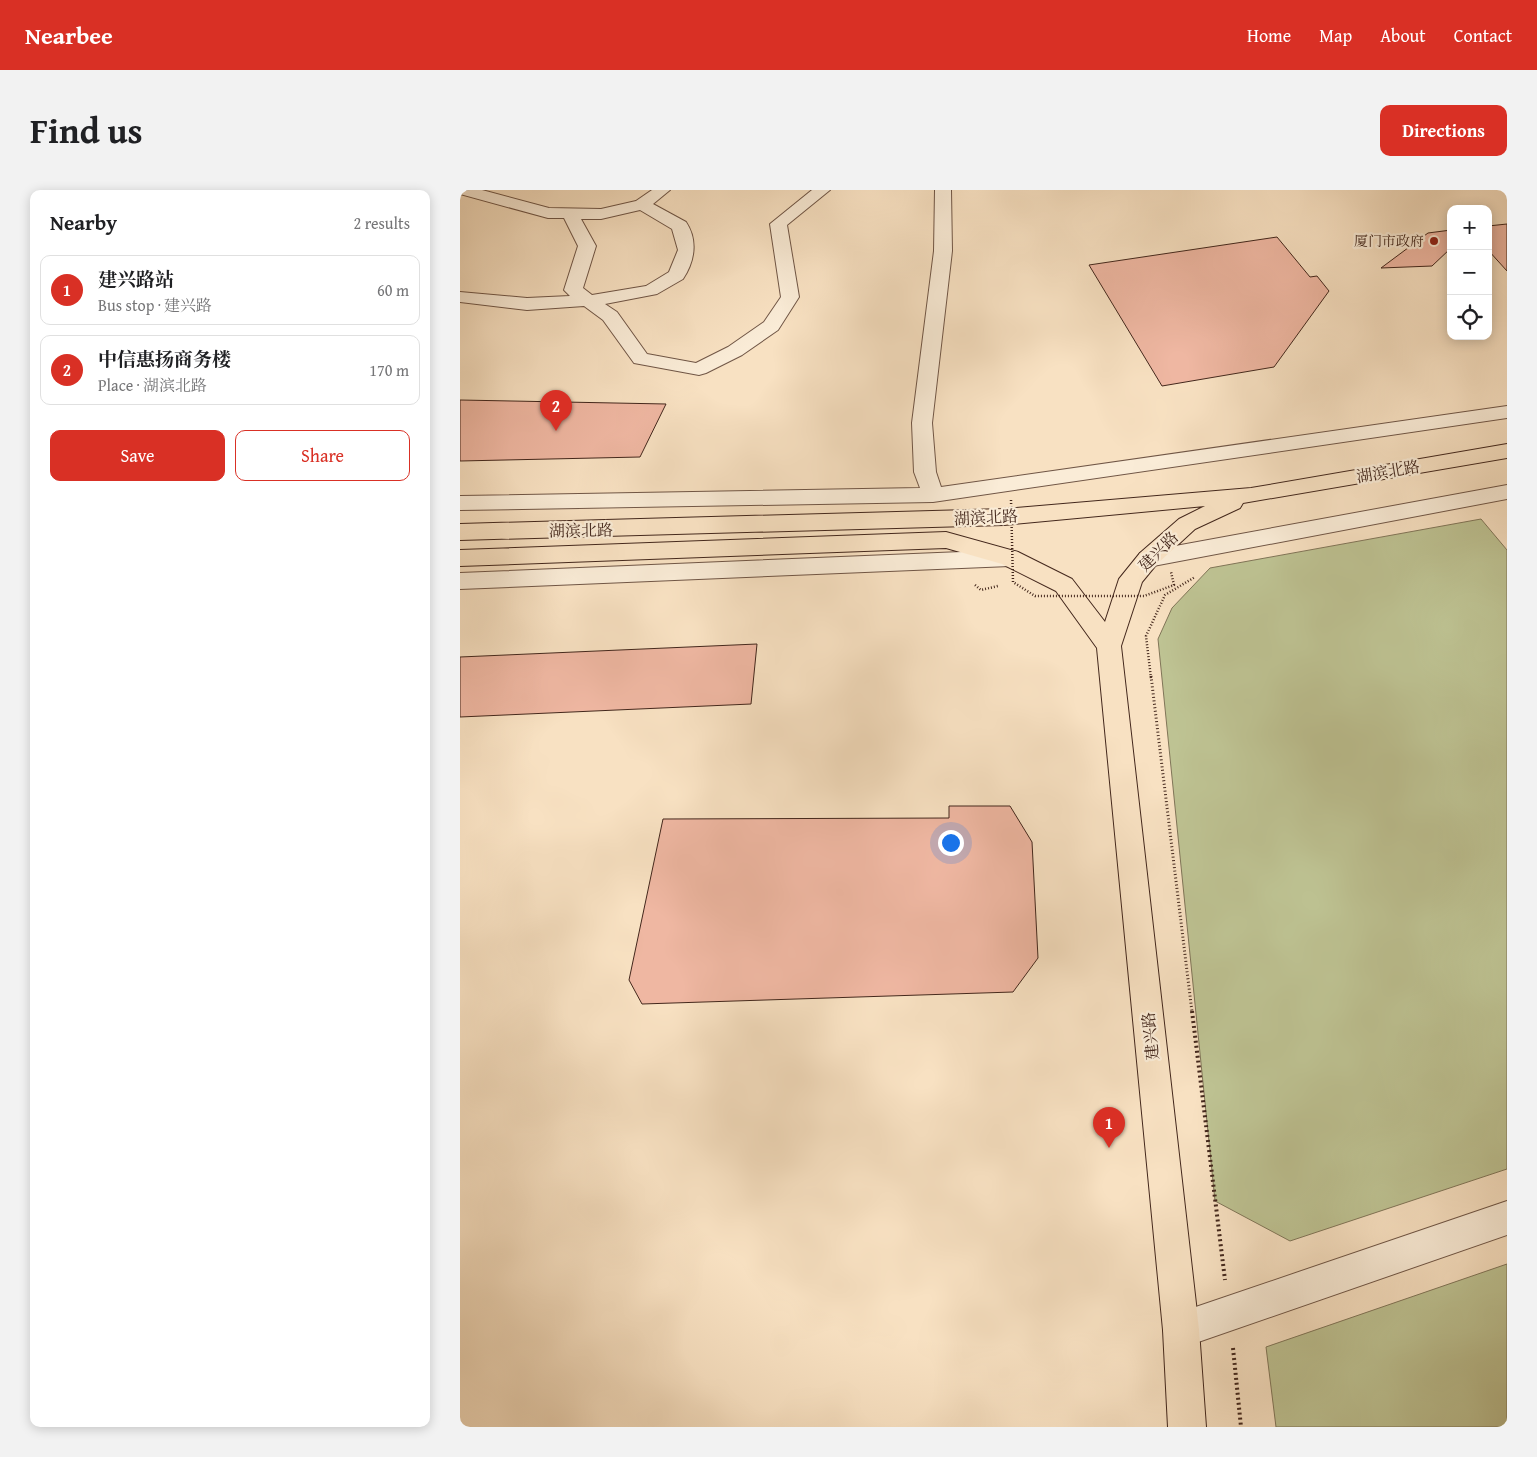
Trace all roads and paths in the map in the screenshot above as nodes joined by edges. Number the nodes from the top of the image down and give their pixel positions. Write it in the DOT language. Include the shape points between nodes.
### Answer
graph roads {
  1 [pos="464,190"];
  2 [pos="662,190"];
  3 [pos="822,190"];
  4 [pos="943,190"];
  5 [pos="642,206"];
  6 [pos="570,213"];
  7 [pos="460,297"];
  8 [pos="588,301"];
  9 [pos="1507,412"];
  10 [pos="1507,451"];
  11 [pos="1507,492"];
  12 [pos="933,495"];
  13 [pos="1250,495"];
  14 [pos="1011,500"];
  15 [pos="460,503"];
  16 [pos="460,532"];
  17 [pos="460,558"];
  18 [pos="1010,558"];
  19 [pos="1148,559"];
  20 [pos="1171,572"];
  21 [pos="1202,573"];
  22 [pos="460,581"];
  23 [pos="1109,646"];
  24 [pos="1507,1218"];
  25 [pos="1229,1313"];
  26 [pos="1181,1330"];
  27 [pos="1187,1427"];
  28 [pos="1241,1427"];
  1 -- 6 [label="street" via="548,212"];
  2 -- 5 [label="street"];
  3 -- 8 [label="street" via="778,224 790,298 771,326 735,352 699,369 641,359 610,316"];
  4 -- 12 [label="street" via="943,251 922,423 925,472"];
  5 -- 6 [label="street" via="600,214"];
  5 -- 8 [label="street" via="680,226 687,250 678,275 651,290"];
  6 -- 8 [label="street" via="587,246 572,290"];
  7 -- 8 [label="street" via="527,304"];
  9 -- 12 [label="street"];
  10 -- 13 [label="main road, 湖滨北路"];
  11 -- 19 [label="street"];
  12 -- 15 [label="street"];
  13 -- 16 [label="main road, 湖滨北路" via="1004,517"];
  13 -- 19 [label="main road, 建兴路" via="1187,524"];
  14 -- 20 [label="path, bridge" via="1013,582 1035,596 1144,596 1174,585"];
  17 -- 18 [label="main road, 湖滨北路" via="946,540"];
  18 -- 22 [label="street"];
  18 -- 23 [label="main road" via="1064,585"];
  19 -- 23 [label="main road, 建兴路" via="1131,579"];
  21 -- 25 [label="path" via="1165,595 1146,636"];
  23 -- 26 [label="main road, 建兴路"];
  24 -- 25 [label="street"];
  25 -- 26 [label="street"];
  25 -- 28 [label="path"];
  26 -- 27 [label="main road, 建兴路"];
}
